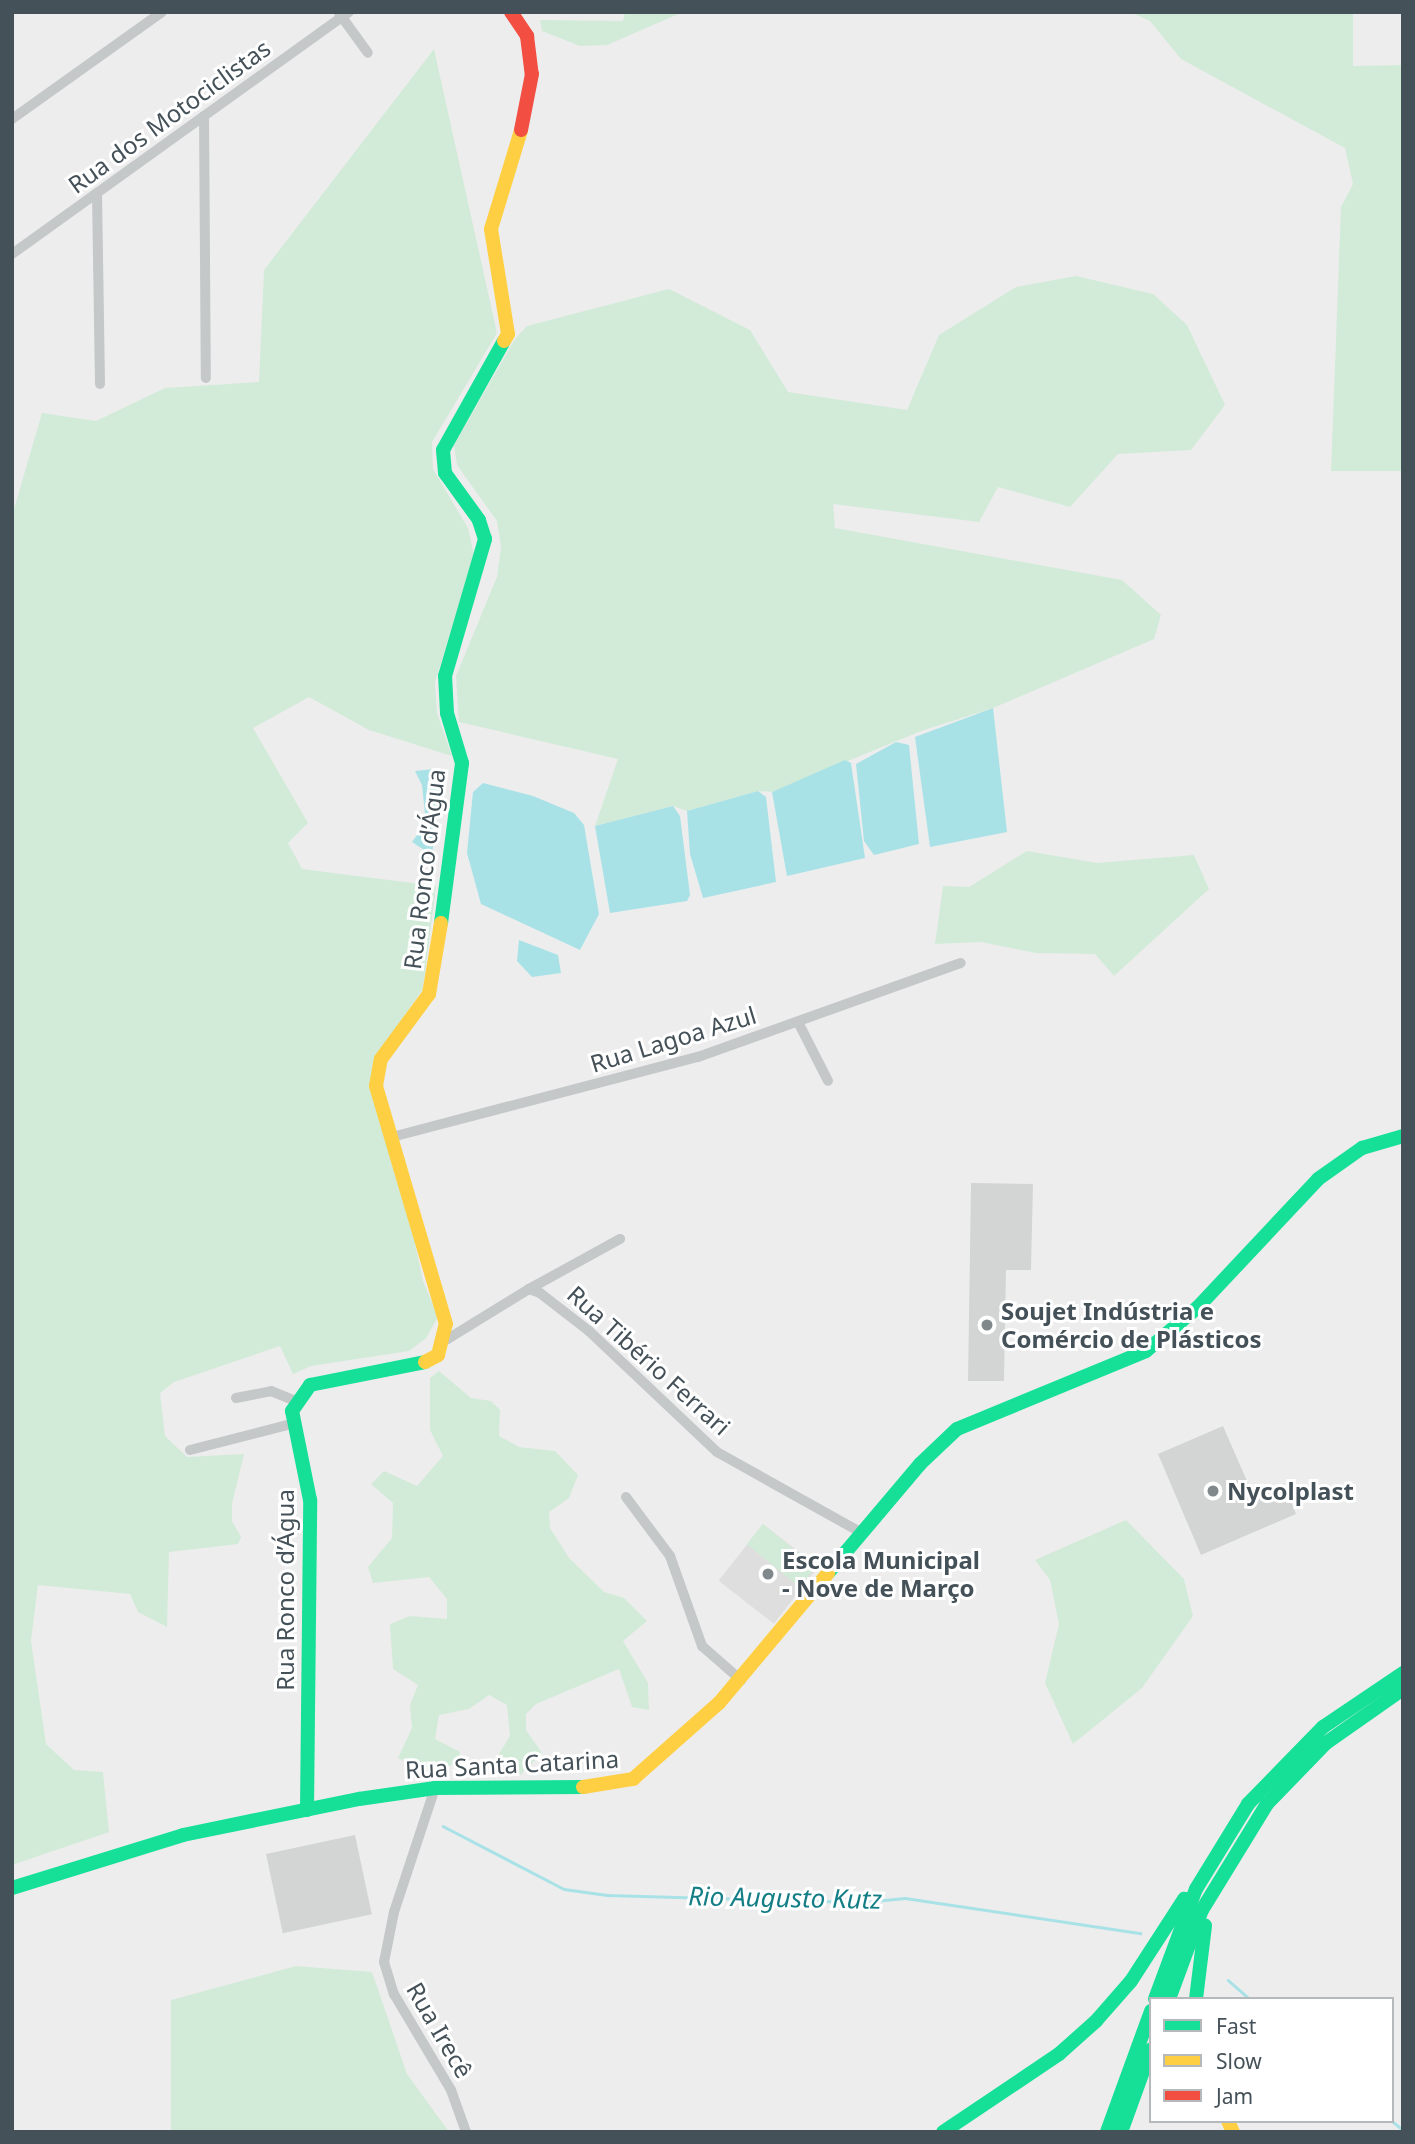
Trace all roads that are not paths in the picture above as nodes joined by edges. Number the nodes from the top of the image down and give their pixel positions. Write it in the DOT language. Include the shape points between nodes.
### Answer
graph roads {
  1 [pos="162,12"];
  2 [pos="511,12"];
  3 [pos="344,14"];
  4 [pos="368,52"];
  5 [pos="204,116"];
  6 [pos="12,119"];
  7 [pos="97,192"];
  8 [pos="12,254"];
  9 [pos="206,378"];
  10 [pos="100,384"];
  11 [pos="961,963"];
  12 [pos="798,1022"];
  13 [pos="828,1081"];
  14 [pos="1403,1136"];
  15 [pos="392,1137"];
  16 [pos="620,1239"];
  17 [pos="529,1289"];
  18 [pos="446,1340"];
  19 [pos="236,1398"];
  20 [pos="296,1401"];
  21 [pos="291,1424"];
  22 [pos="190,1450"];
  23 [pos="626,1497"];
  24 [pos="862,1533"];
  25 [pos="1403,1673"];
  26 [pos="741,1679"];
  27 [pos="1403,1689"];
  28 [pos="435,1788"];
  29 [pos="307,1810"];
  30 [pos="1246,1833"];
  31 [pos="1213,1855"];
  32 [pos="12,1888"];
  33 [pos="1156,1997"];
  34 [pos="1170,1997"];
  35 [pos="1196,1997"];
  36 [pos="1149,2016"];
  37 [pos="1149,2055"];
  38 [pos="466,2132"];
  39 [pos="943,2132"];
  40 [pos="1107,2132"];
  41 [pos="1121,2132"];
  1 -- 6 [label="street"];
  2 -- 15 [label="main road, Rua Ronco d’Água" via="527,36 532,74 522,131 491,229 508,334 443,450 445,473 479,520 485,539 445,676 447,713 462,763 434,979 377,1073"];
  3 -- 4 [label="street"];
  3 -- 5 [label="street, Rua dos Motociclistas"];
  5 -- 7 [label="street, Rua dos Motociclistas"];
  5 -- 9 [label="street"];
  7 -- 8 [label="street, Rua dos Motociclistas"];
  7 -- 10 [label="street"];
  11 -- 12 [label="street, Rua Lagoa Azul"];
  12 -- 13 [label="street"];
  12 -- 15 [label="street, Rua Lagoa Azul" via="624,1079"];
  14 -- 24 [label="main road, Rua Santa Catarina" via="1362,1148 1318,1179 1198,1307 1146,1351 957,1429"];
  15 -- 18 [label="main road, Rua Ronco d’Água" via="446,1324"];
  16 -- 17 [label="street"];
  17 -- 18 [label="street, Rua Tibério Ferrari"];
  17 -- 24 [label="street, Rua Tibério Ferrari" via="570,1315 718,1452"];
  18 -- 20 [label="main road" via="427,1363 321,1381 302,1391"];
  19 -- 20 [label="street" via="271,1391"];
  20 -- 21 [label="main road, Rua Ronco d’Água"];
  21 -- 22 [label="street"];
  21 -- 29 [label="main road, Rua Ronco d’Água" via="310,1500"];
  23 -- 26 [label="street" via="670,1556 702,1646"];
  24 -- 26 [label="main road, Rua Santa Catarina"];
  25 -- 31 [label="main road" via="1356,1702 1287,1759"];
  26 -- 28 [label="main road, Rua Santa Catarina" via="672,1749 633,1780 591,1787"];
  27 -- 30 [label="main road" via="1308,1759"];
  28 -- 29 [label="main road, Rua Santa Catarina"];
  28 -- 38 [label="street, Rua Irecê" via="394,1912 384,1962 394,1994 452,2090"];
  29 -- 32 [label="main road, Rua Santa Catarina" via="183,1835"];
  30 -- 34 [label="main road" via="1202,1910"];
  30 -- 35 [label="main road" via="1209,1913"];
  31 -- 33 [label="main road"];
  31 -- 39 [label="main road" via="1131,1981 1096,2021 1059,2054"];
  36 -- 40 [label="main road"];
  37 -- 41 [label="main road"];
}
